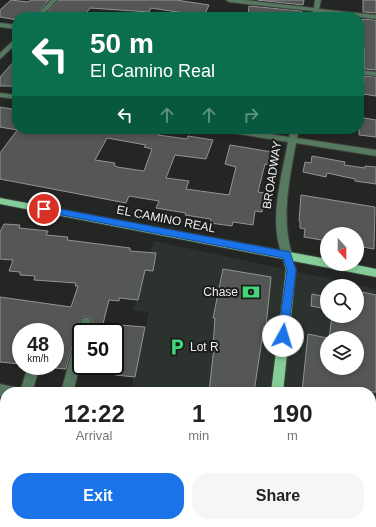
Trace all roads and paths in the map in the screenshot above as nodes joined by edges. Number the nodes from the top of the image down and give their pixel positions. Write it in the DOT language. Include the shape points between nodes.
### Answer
graph roads {
  1 [pos="54,0"];
  2 [pos="229,0"];
  3 [pos="318,0"];
  4 [pos="316,10"];
  5 [pos="43,12"];
  6 [pos="333,12"];
  7 [pos="364,16"];
  8 [pos="376,17"];
  9 [pos="0,25"];
  10 [pos="12,26"];
  11 [pos="12,44"];
  12 [pos="0,57"];
  13 [pos="364,73"];
  14 [pos="376,74"];
  15 [pos="0,95"];
  16 [pos="12,96"];
  17 [pos="253,134"];
  18 [pos="294,134"];
  19 [pos="293,140"];
  20 [pos="376,153"];
  21 [pos="0,201"];
  22 [pos="287,255"];
  23 [pos="320,262"];
  24 [pos="364,271"];
  25 [pos="376,273"];
  26 [pos="72,374"];
  27 [pos="31,375"];
  28 [pos="28,387"];
  29 [pos="68,387"];
  30 [pos="279,387"];
  1 -- 5 [label="street"];
  2 -- 4 [label="street"];
  3 -- 4 [label="street"];
  4 -- 6 [label="street"];
  7 -- 8 [label="street"];
  9 -- 10 [label="street"];
  11 -- 12 [label="street"];
  13 -- 14 [label="street"];
  15 -- 16 [label="street"];
  17 -- 19 [label="street"];
  18 -- 19 [label="street, BROADWAY"];
  19 -- 20 [label="street"];
  19 -- 22 [label="street, BROADWAY" via="280,210 282,242"];
  21 -- 22 [label="main road, EL CAMINO REAL"];
  22 -- 23 [label="main road, EL CAMINO REAL"];
  22 -- 30 [label="main road, BROADWAY" via="291,270"];
  24 -- 25 [label="main road"];
  26 -- 29 [label="street"];
  27 -- 28 [label="street"];
}
